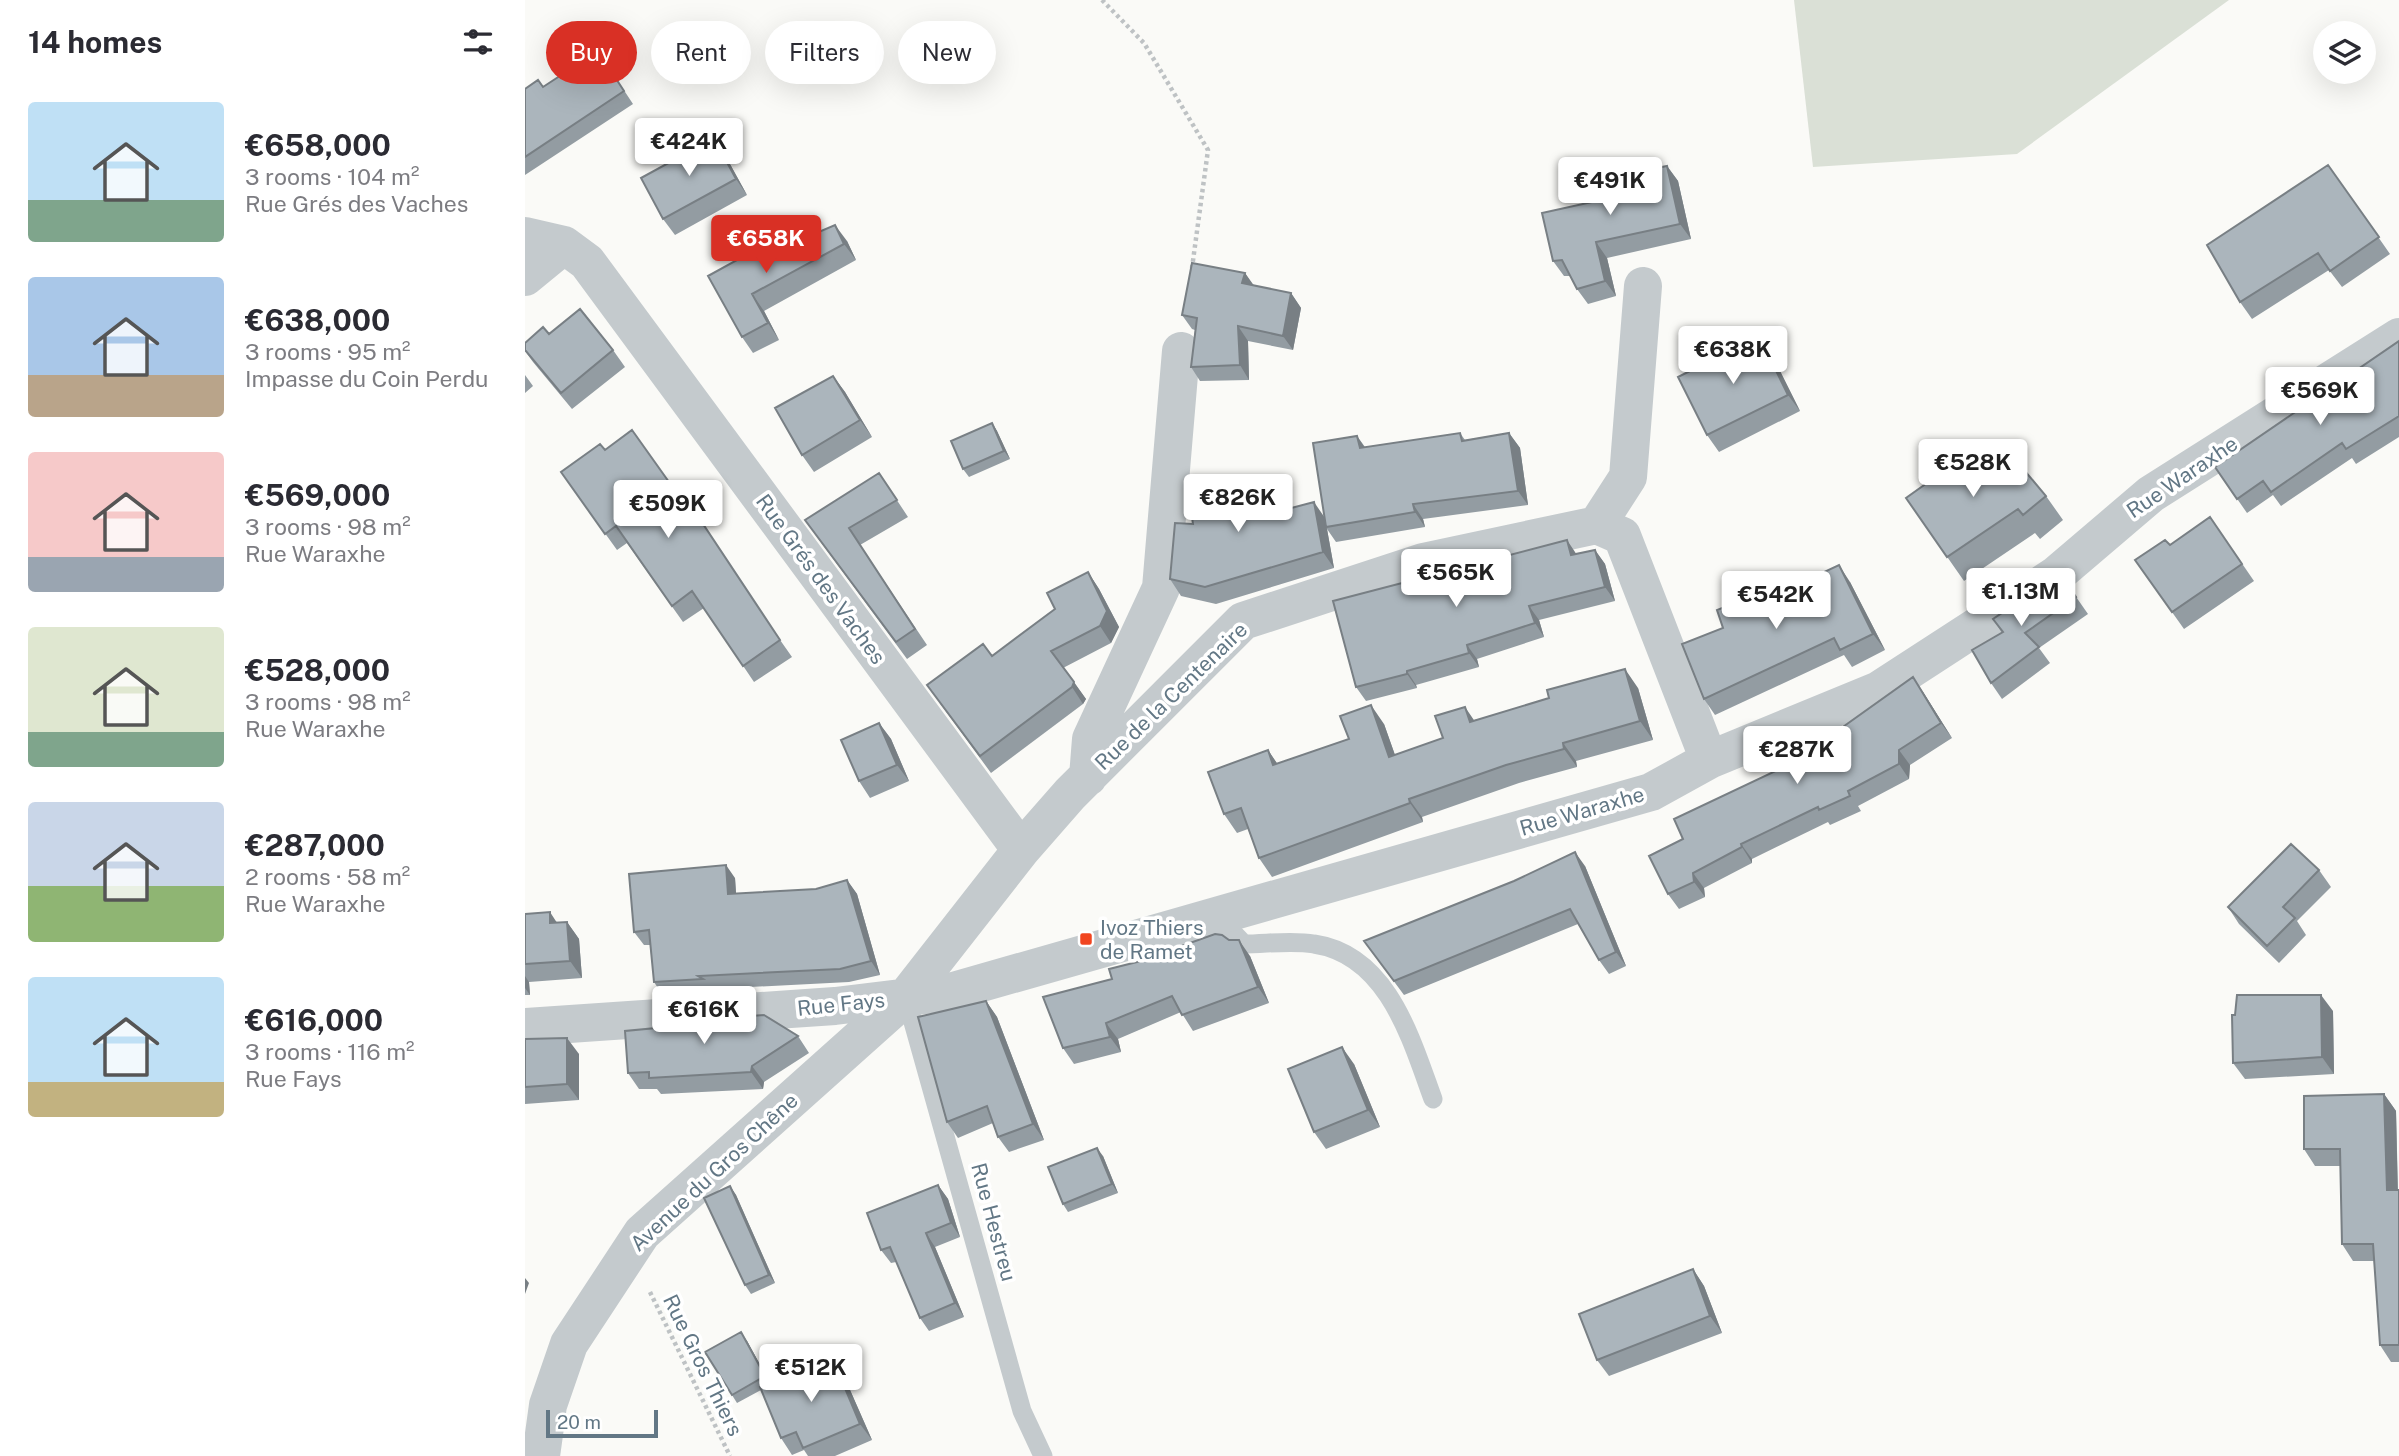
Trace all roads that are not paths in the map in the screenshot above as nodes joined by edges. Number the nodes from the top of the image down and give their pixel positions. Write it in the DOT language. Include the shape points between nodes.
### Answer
graph roads {
  1 [pos="525,236"];
  2 [pos="564,245"];
  3 [pos="525,277"];
  4 [pos="1643,286"];
  5 [pos="2399,337"];
  6 [pos="1181,351"];
  7 [pos="1597,525"];
  8 [pos="1709,760"];
  9 [pos="1088,777"];
  10 [pos="1021,850"];
  11 [pos="1225,913"];
  12 [pos="906,997"];
  13 [pos="525,1027"];
  14 [pos="1433,1099"];
  15 [pos="541,1456"];
  16 [pos="1043,1456"];
  1 -- 2 [label="street, Rue Grés des Vaches"];
  2 -- 3 [label="street"];
  2 -- 10 [label="street, Rue Grés des Vaches" via="587,262"];
  4 -- 7 [label="street" via="1628,477"];
  5 -- 8 [label="street, Rue Waraxhe" via="2151,494 2056,575 1879,690"];
  6 -- 9 [label="street" via="1161,587 1091,739"];
  7 -- 8 [label="street" via="1622,536"];
  7 -- 9 [label="street, Rue de la Centenaire" via="1423,562 1243,621"];
  8 -- 11 [label="street, Rue Waraxhe" via="1651,792"];
  9 -- 10 [label="street, Rue de la Centenaire"];
  10 -- 12 [label="street, Rue de la Centenaire"];
  11 -- 12 [label="street, Rue Waraxhe" via="950,992"];
  11 -- 14 [label="lane" via="1244,944 1314,944 1352,956 1381,985 1408,1030"];
  12 -- 13 [label="street, Rue Fays"];
  12 -- 15 [label="street, Avenue du Gros Chêne" via="642,1233 569,1344 548,1405"];
  12 -- 16 [label="lane, Rue Hestreu" via="1022,1411"];
}
